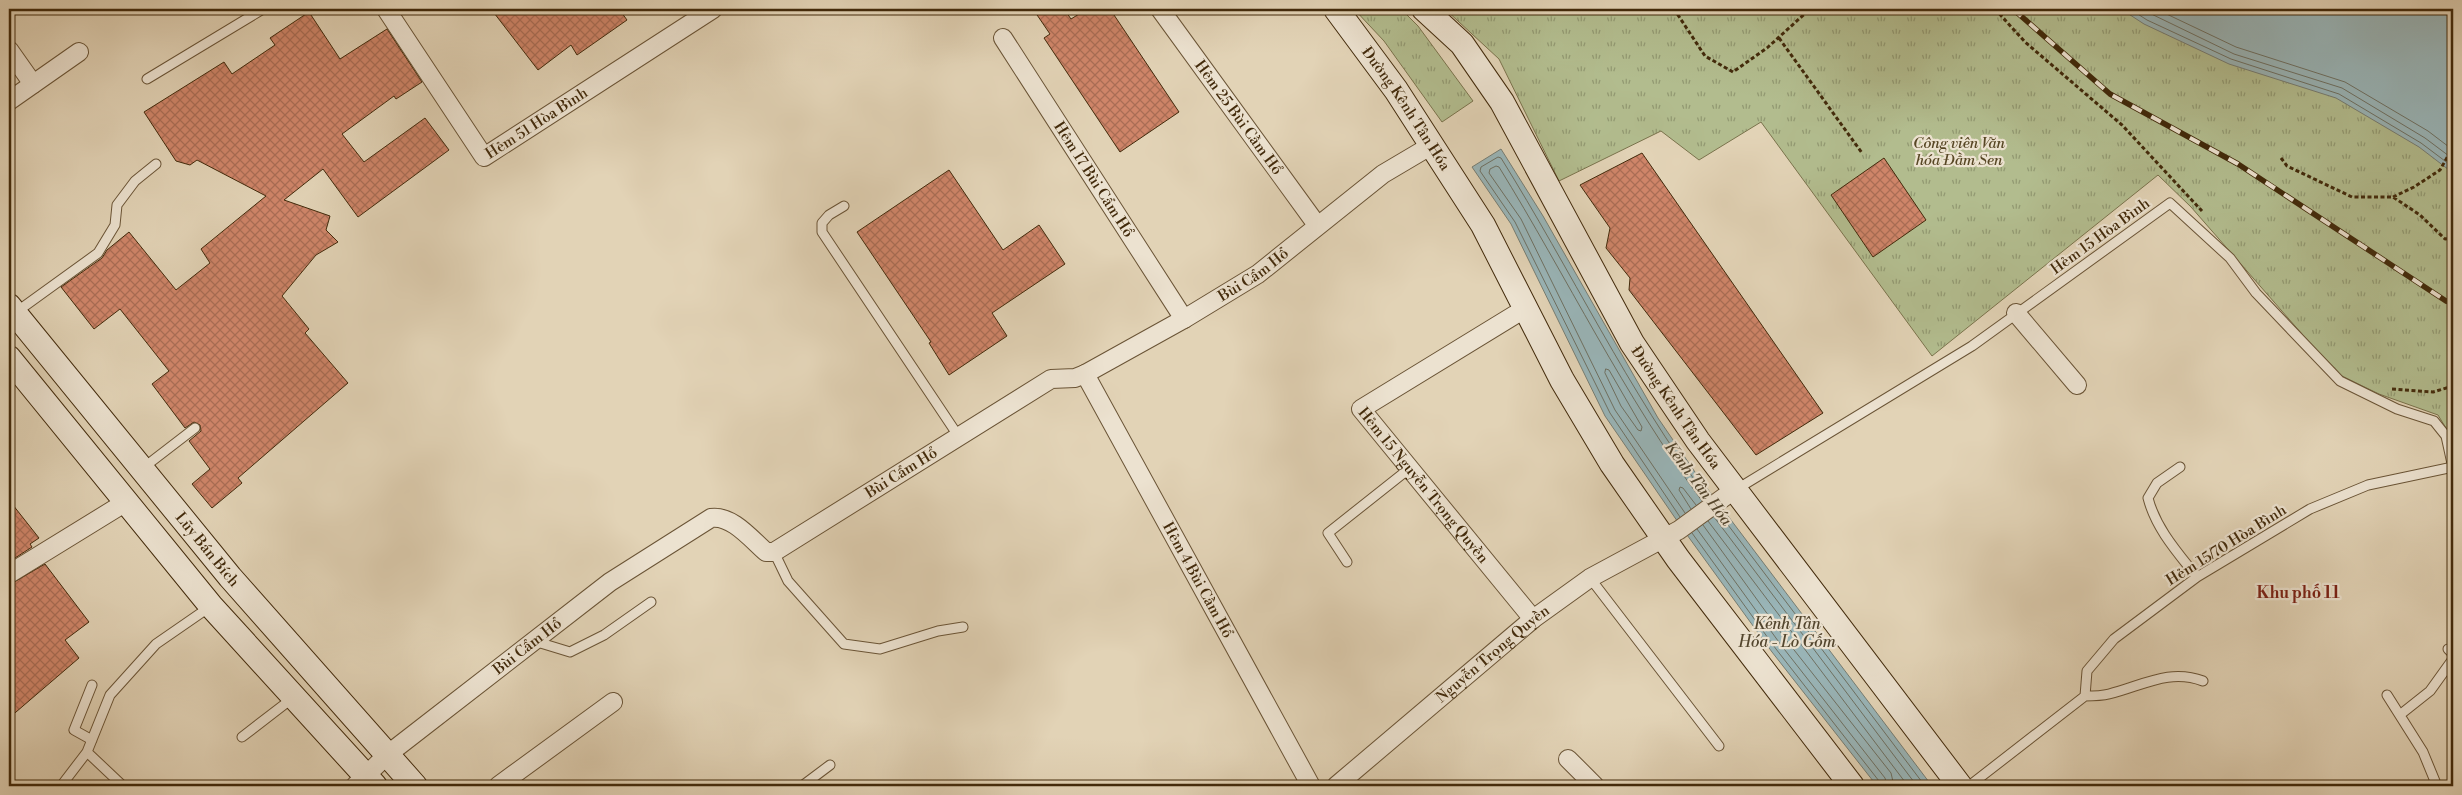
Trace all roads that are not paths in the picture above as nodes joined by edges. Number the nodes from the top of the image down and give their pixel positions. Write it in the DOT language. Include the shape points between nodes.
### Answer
graph roads {
  1 [pos="263,9"];
  2 [pos="386,9"];
  3 [pos="713,9"];
  4 [pos="1160,9"];
  5 [pos="1336,9"];
  6 [pos="1424,9"];
  7 [pos="690,15"];
  8 [pos="1003,38"];
  9 [pos="9,50"];
  10 [pos="79,52"];
  11 [pos="147,79"];
  12 [pos="34,84"];
  13 [pos="9,101"];
  14 [pos="1432,144"];
  15 [pos="156,164"];
  16 [pos="844,206"];
  17 [pos="1317,225"];
  18 [pos="1526,308"];
  19 [pos="12,310"];
  20 [pos="2016,313"];
  21 [pos="1184,319"];
  22 [pos="9,358"];
  23 [pos="1085,374"];
  24 [pos="2077,385"];
  25 [pos="195,428"];
  26 [pos="959,437"];
  27 [pos="2180,467"];
  28 [pos="2453,467"];
  29 [pos="1410,468"];
  30 [pos="141,470"];
  31 [pos="1727,495"];
  32 [pos="126,502"];
  33 [pos="1671,534"];
  34 [pos="774,552"];
  35 [pos="1347,562"];
  36 [pos="9,574"];
  37 [pos="2197,577"];
  38 [pos="1590,578"];
  39 [pos="650,602"];
  40 [pos="211,606"];
  41 [pos="1532,619"];
  42 [pos="963,627"];
  43 [pos="534,641"];
  44 [pos="2453,659"];
  45 [pos="2204,681"];
  46 [pos="92,685"];
  47 [pos="2387,695"];
  48 [pos="2085,696"];
  49 [pos="294,697"];
  50 [pos="613,702"];
  51 [pos="2401,714"];
  52 [pos="242,737"];
  53 [pos="92,740"];
  54 [pos="1719,746"];
  55 [pos="87,752"];
  56 [pos="386,755"];
  57 [pos="1568,759"];
  58 [pos="830,765"];
  59 [pos="365,783"];
  60 [pos="60,786"];
  61 [pos="123,786"];
  62 [pos="415,786"];
  63 [pos="498,786"];
  64 [pos="802,786"];
  65 [pos="1311,786"];
  66 [pos="1336,786"];
  67 [pos="1595,786"];
  68 [pos="1852,786"];
  69 [pos="1960,786"];
  70 [pos="1969,786"];
  71 [pos="2437,786"];
  1 -- 11 [label="lane"];
  2 -- 7 [label="street, Hẻm 51 Hòa Bình" via="484,157"];
  3 -- 7 [label="street, Hẻm 51 Hòa Bình"];
  4 -- 17 [label="street, Hẻm 25 Bùi Cầm Hổ"];
  5 -- 14 [label="street, Đường Kênh Tân Hóa"];
  6 -- 31 [label="street, Đường Kênh Tân Hóa" via="1462,44 1502,102 1632,342 1698,441"];
  8 -- 21 [label="street, Hẻm 17 Bùi Cẩm Hổ"];
  9 -- 12 [label="street"];
  10 -- 12 [label="street"];
  12 -- 13 [label="street"];
  14 -- 17 [label="street, Bùi Cẩm Hổ" via="1383,174"];
  14 -- 18 [label="street, Đường Kênh Tân Hóa" via="1483,225"];
  15 -- 19 [label="lane" via="135,181 117,205 115,225 98,253"];
  16 -- 26 [label="lane" via="822,223 822,232"];
  17 -- 21 [label="street, Bùi Cẩm Hổ" via="1258,274"];
  18 -- 29 [label="street, Hẻm 15 Nguyễn Trọng Quyền" via="1361,408"];
  18 -- 33 [label="street, Đường Kênh Tân Hóa" via="1562,380 1612,464"];
  19 -- 30 [label="street, Lũy Bán Bích"];
  20 -- 24 [label="street"];
  20 -- 28 [label="lane, Hẻm 15 Hòa Bình" via="2170,203 2230,258 2256,293 2340,381 2397,409 2434,422 2446,436"];
  20 -- 31 [label="lane, Hẻm 15 Hòa Bình" via="1972,346"];
  21 -- 23 [label="street, Bùi Cẩm Hổ"];
  22 -- 32 [label="street"];
  23 -- 26 [label="street, Bùi Cẩm Hổ" via="1075,378 1051,379"];
  23 -- 65 [label="street, Hẻm 4 Bùi Cầm Hổ"];
  25 -- 30 [label="lane"];
  26 -- 34 [label="street, Bùi Cẩm Hổ"];
  27 -- 37 [label="lane" via="2158,483 2148,498 2168,541"];
  28 -- 37 [label="lane, Hẻm 15/70 Hòa Bình" via="2368,485 2310,509"];
  29 -- 35 [label="lane" via="1328,534"];
  29 -- 41 [label="street, Hẻm 15 Nguyễn Trọng Quyền"];
  30 -- 56 [label="street, Lũy Bán Bích" via="230,578"];
  31 -- 33 [label="street, Nguyễn Trọng Quyền"];
  31 -- 69 [label="street, Đường Kênh Tân Hóa"];
  32 -- 36 [label="street"];
  32 -- 40 [label="street"];
  33 -- 38 [label="street, Nguyễn Trọng Quyền"];
  33 -- 68 [label="street, Đường Kênh Tân Hóa"];
  34 -- 42 [label="lane" via="788,581 844,644 880,649 938,631"];
  34 -- 43 [label="street, Bùi Cẩm Hổ" via="766,552 729,521 711,518 610,582"];
  37 -- 48 [label="lane, Hẻm 15/70 Hòa Bình" via="2114,639 2087,671"];
  38 -- 41 [label="street, Nguyễn Trọng Quyền"];
  38 -- 54 [label="lane"];
  39 -- 43 [label="lane" via="604,635 570,652"];
  40 -- 49 [label="street"];
  40 -- 53 [label="lane" via="156,644 110,695"];
  41 -- 66 [label="street, Nguyễn Trọng Quyền"];
  43 -- 56 [label="street, Bùi Cẩm Hổ"];
  44 -- 51 [label="lane" via="2430,691"];
  45 -- 48 [label="lane" via="2166,676 2108,694"];
  46 -- 53 [label="lane" via="74,730"];
  47 -- 51 [label="lane"];
  48 -- 70 [label="lane"];
  49 -- 52 [label="lane"];
  49 -- 59 [label="street"];
  50 -- 63 [label="street"];
  51 -- 71 [label="lane" via="2423,752"];
  53 -- 55 [label="lane"];
  55 -- 60 [label="lane"];
  55 -- 61 [label="lane"];
  56 -- 59 [label="street, Bùi Cẩm Hổ"];
  56 -- 62 [label="street, Lũy Bán Bích"];
  57 -- 67 [label="street"];
  58 -- 64 [label="lane"];
}
